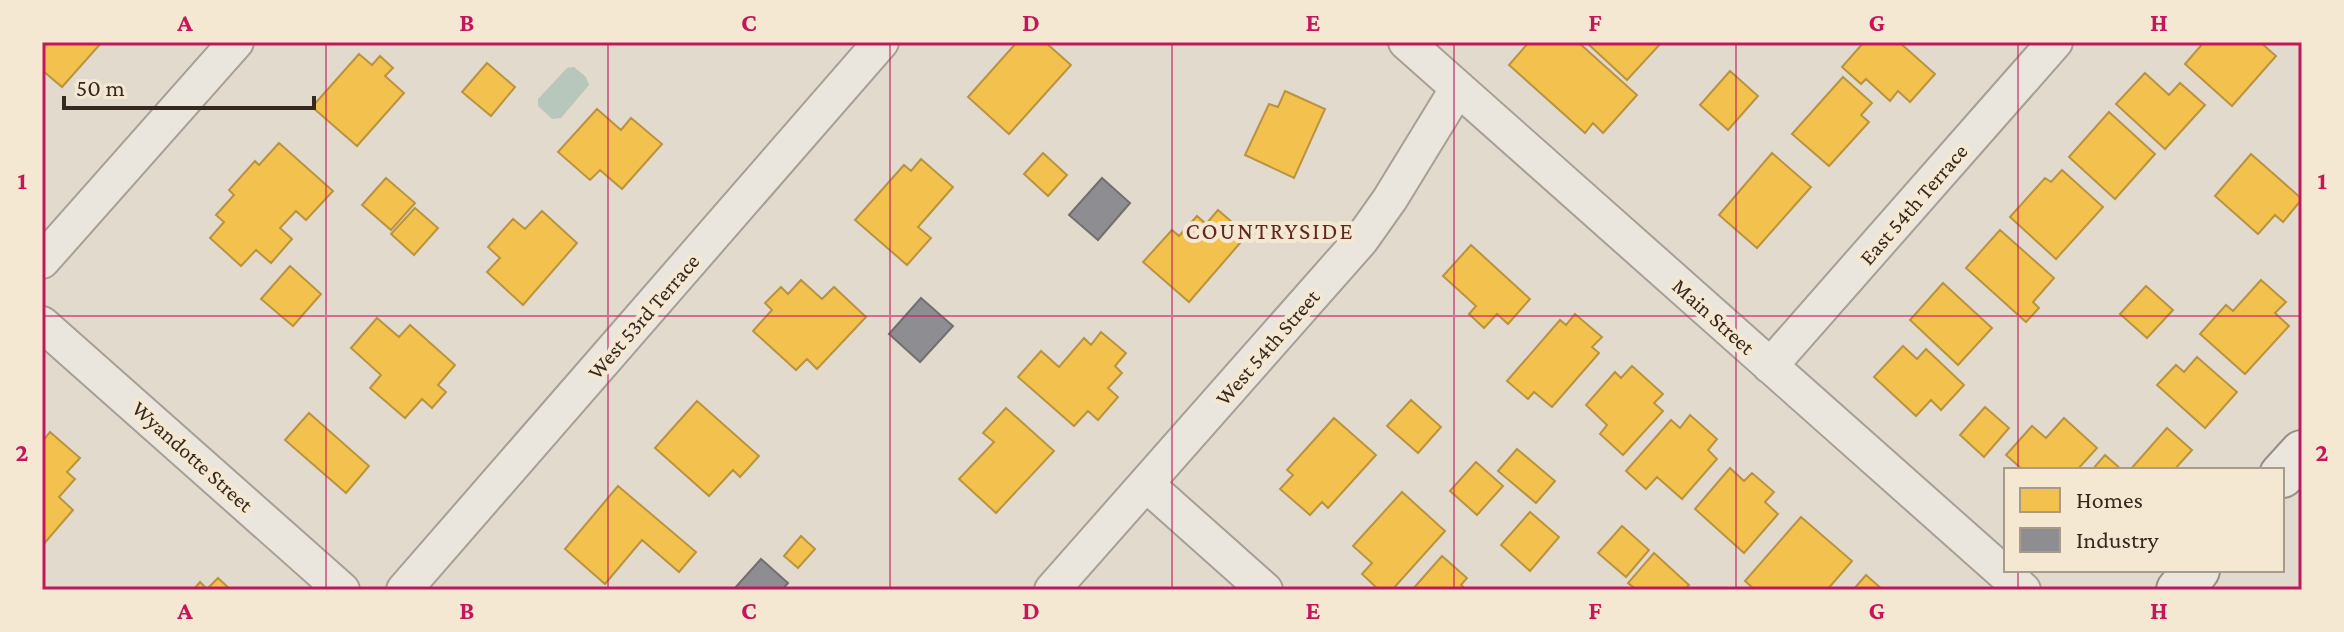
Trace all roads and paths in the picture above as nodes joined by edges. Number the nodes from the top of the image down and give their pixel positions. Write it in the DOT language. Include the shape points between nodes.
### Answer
graph roads {
  1 [pos="236,42"];
  2 [pos="881,42"];
  3 [pos="2055,42"];
  4 [pos="1425,48"];
  5 [pos="1458,88"];
  6 [pos="42,261"];
  7 [pos="42,324"];
  8 [pos="1770,366"];
  9 [pos="2302,453"];
  10 [pos="2284,473"];
  11 [pos="1146,484"];
  12 [pos="2195,572"];
  13 [pos="342,590"];
  14 [pos="404,590"];
  15 [pos="1052,590"];
  16 [pos="1265,590"];
  17 [pos="2023,590"];
  18 [pos="2179,590"];
  1 -- 6 [label="street"];
  2 -- 14 [label="street, West 53rd Terrace"];
  3 -- 8 [label="street, East 54th Terrace"];
  4 -- 5 [label="street, Main Street"];
  5 -- 8 [label="street, Main Street"];
  5 -- 11 [label="street, West 54th Street" via="1361,240"];
  7 -- 13 [label="street, Wyandotte Street"];
  8 -- 17 [label="street, Main Street"];
  9 -- 10 [label="main road"];
  11 -- 15 [label="street, West 54th Street"];
  11 -- 16 [label="street"];
  12 -- 18 [label="main road"];
}
